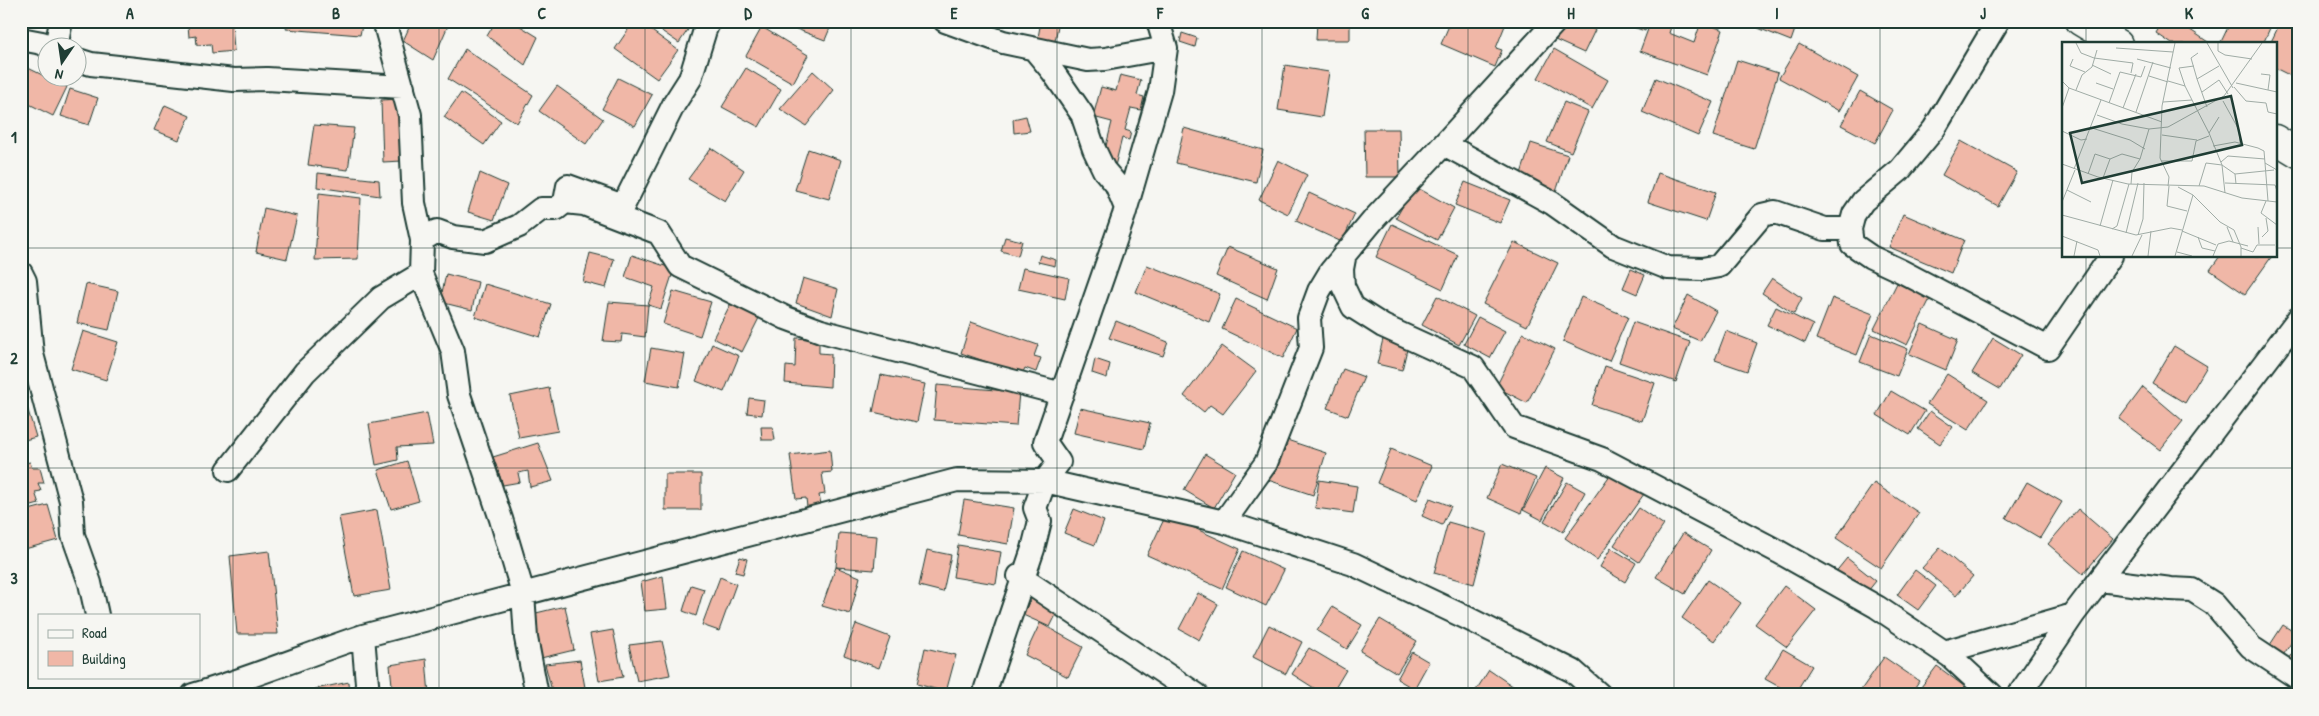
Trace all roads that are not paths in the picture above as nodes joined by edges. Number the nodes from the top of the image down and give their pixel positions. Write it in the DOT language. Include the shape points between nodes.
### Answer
graph roads {
  1 [pos="61,21"];
  2 [pos="384,21"];
  3 [pos="709,21"];
  4 [pos="945,21"];
  5 [pos="1158,21"];
  6 [pos="1556,21"];
  7 [pos="1998,21"];
  8 [pos="2080,21"];
  9 [pos="58,38"];
  10 [pos="22,41"];
  11 [pos="2115,42"];
  12 [pos="38,43"];
  13 [pos="1166,48"];
  14 [pos="1034,49"];
  15 [pos="88,63"];
  16 [pos="403,87"];
  17 [pos="2276,140"];
  18 [pos="1444,144"];
  19 [pos="2298,153"];
  20 [pos="564,202"];
  21 [pos="1126,208"];
  22 [pos="1850,229"];
  23 [pos="422,240"];
  24 [pos="1346,253"];
  25 [pos="2110,258"];
  26 [pos="21,272"];
  27 [pos="421,274"];
  28 [pos="2298,319"];
  29 [pos="1062,394"];
  30 [pos="228,470"];
  31 [pos="1045,481"];
  32 [pos="1224,522"];
  33 [pos="1025,571"];
  34 [pos="2100,580"];
  35 [pos="523,593"];
  36 [pos="97,614"];
  37 [pos="2073,616"];
  38 [pos="363,636"];
  39 [pos="1944,652"];
  40 [pos="2298,678"];
  41 [pos="194,695"];
  42 [pos="368,695"];
  43 [pos="537,695"];
  44 [pos="987,695"];
  45 [pos="1197,695"];
  46 [pos="1600,695"];
  47 [pos="1992,695"];
  48 [pos="2019,695"];
  1 -- 9 [label="street"];
  2 -- 16 [label="street"];
  3 -- 20 [label="street" via="690,80 674,104 623,206 568,186"];
  4 -- 14 [label="street" via="1003,42"];
  5 -- 13 [label="street"];
  6 -- 18 [label="street"];
  7 -- 22 [label="street" via="1934,129 1900,170 1863,201 1854,214"];
  8 -- 11 [label="street"];
  10 -- 12 [label="street"];
  13 -- 14 [label="street" via="1088,60"];
  13 -- 21 [label="street" via="1160,91"];
  14 -- 21 [label="street" via="1082,114 1094,149 1104,170 1116,184"];
  15 -- 16 [label="street" via="216,79"];
  16 -- 23 [label="street" via="410,115 414,203"];
  17 -- 19 [label="street"];
  18 -- 22 [label="street" via="1552,203 1614,246 1668,268 1720,266 1762,216 1775,212 1825,229"];
  18 -- 24 [label="street"];
  20 -- 23 [label="street" via="556,209 541,209 519,226 485,241 453,237 437,231"];
  20 -- 29 [label="street" via="584,204 659,233 680,266 786,318 850,339"];
  21 -- 29 [label="street"];
  22 -- 25 [label="street" via="1852,244 1871,257 2048,348"];
  23 -- 27 [label="street"];
  24 -- 32 [label="street" via="1331,271 1309,318 1311,348 1266,463"];
  24 -- 39 [label="street" via="1342,269 1343,286 1353,307 1383,326 1473,367 1514,428 1602,459 1877,607"];
  26 -- 36 [label="street" via="25,281 32,354 71,501 73,535 90,582"];
  27 -- 30 [label="street" via="381,298 305,372"];
  27 -- 35 [label="street" via="453,352 459,395"];
  28 -- 34 [label="street"];
  29 -- 31 [label="street" via="1045,442 1059,462"];
  31 -- 32 [label="street"];
  31 -- 33 [label="street" via="1035,508 1040,521"];
  31 -- 35 [label="street" via="957,480"];
  32 -- 46 [label="street" via="1352,564 1573,672"];
  33 -- 44 [label="street" via="986,688"];
  33 -- 45 [label="street"];
  34 -- 37 [label="street"];
  34 -- 40 [label="street" via="2192,590 2214,604 2251,647"];
  35 -- 38 [label="street"];
  35 -- 43 [label="street" via="526,638"];
  37 -- 39 [label="street"];
  37 -- 48 [label="street"];
  38 -- 41 [label="street"];
  38 -- 42 [label="street"];
  39 -- 47 [label="street"];
}
